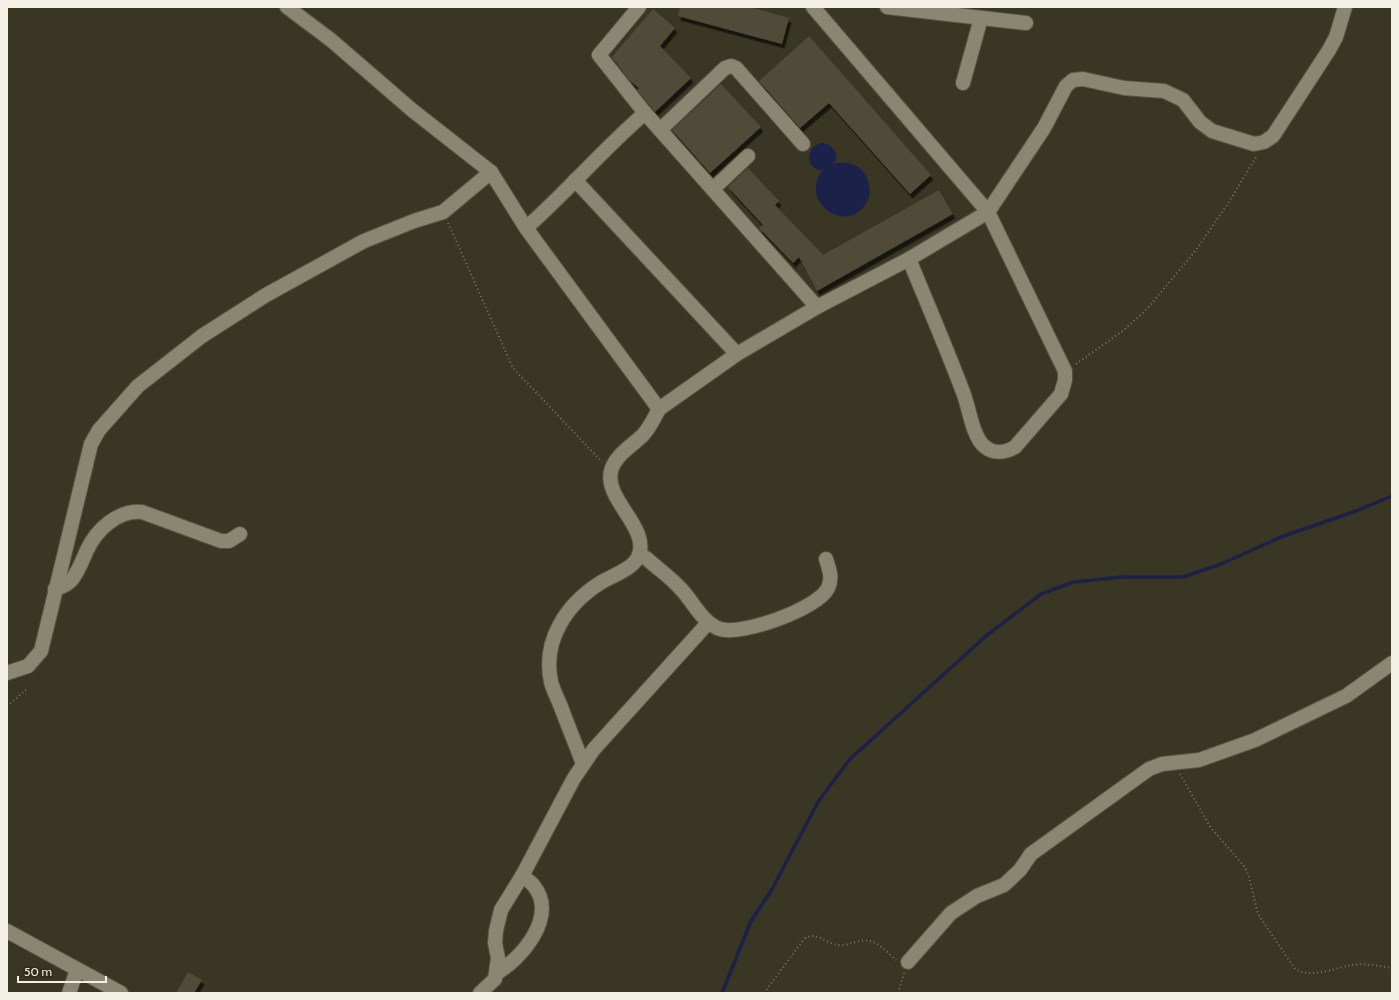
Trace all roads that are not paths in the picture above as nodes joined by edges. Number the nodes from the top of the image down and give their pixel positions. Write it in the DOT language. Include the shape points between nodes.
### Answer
graph roads {
  1 [pos="287,7"];
  2 [pos="639,7"];
  3 [pos="813,7"];
  4 [pos="887,7"];
  5 [pos="1345,7"];
  6 [pos="981,18"];
  7 [pos="1026,23"];
  8 [pos="963,83"];
  9 [pos="645,113"];
  10 [pos="660,130"];
  11 [pos="803,144"];
  12 [pos="748,156"];
  13 [pos="491,172"];
  14 [pos="576,180"];
  15 [pos="713,188"];
  16 [pos="988,212"];
  17 [pos="526,228"];
  18 [pos="909,259"];
  19 [pos="817,307"];
  20 [pos="737,354"];
  21 [pos="659,409"];
  22 [pos="240,534"];
  23 [pos="639,554"];
  24 [pos="826,559"];
  25 [pos="55,589"];
  26 [pos="708,623"];
  27 [pos="1392,662"];
  28 [pos="7,673"];
  29 [pos="583,764"];
  30 [pos="522,876"];
  31 [pos="7,931"];
  32 [pos="908,962"];
  33 [pos="77,970"];
  34 [pos="497,973"];
  35 [pos="69,993"];
  36 [pos="121,993"];
  37 [pos="480,993"];
  1 -- 13 [label="street" via="331,40 412,110"];
  2 -- 9 [label="street" via="598,55"];
  3 -- 16 [label="street"];
  4 -- 6 [label="street"];
  5 -- 16 [label="street" via="1336,37 1329,50 1273,136 1259,144 1248,144 1208,129 1188,105 1164,90 1124,88 1078,79 1066,86 1044,128"];
  6 -- 7 [label="street"];
  6 -- 8 [label="street"];
  9 -- 10 [label="street"];
  9 -- 14 [label="street" via="620,134"];
  10 -- 11 [label="street" via="731,66 755,87"];
  10 -- 15 [label="street"];
  12 -- 15 [label="street"];
  13 -- 17 [label="street"];
  13 -- 25 [label="street" via="444,212 364,241 266,295 202,336 138,386 90,444"];
  14 -- 17 [label="street"];
  14 -- 20 [label="street"];
  15 -- 19 [label="street"];
  16 -- 18 [label="street"];
  16 -- 18 [label="street" via="1065,371 1061,394 1015,447 1000,452 983,445 978,437 964,394"];
  17 -- 21 [label="street"];
  18 -- 19 [label="street"];
  19 -- 20 [label="street"];
  20 -- 21 [label="street"];
  21 -- 23 [label="street" via="649,427 617,459 611,471 612,487 640,540"];
  22 -- 25 [label="street" via="230,541 221,541 142,512 128,512 102,528 91,542 73,579 65,586"];
  23 -- 26 [label="street" via="680,588"];
  23 -- 29 [label="street" via="630,566 596,585 577,602 562,619 554,636 550,664 551,683"];
  24 -- 26 [label="street" via="831,579 826,591 792,615 741,630 721,629"];
  25 -- 28 [label="street" via="41,651 28,666"];
  26 -- 29 [label="street"];
  27 -- 32 [label="street" via="1346,696 1255,740 1199,760 1162,764 1149,769 1031,854 1020,870 1004,885 977,896 952,913"];
  29 -- 30 [label="street"];
  30 -- 34 [label="street" via="506,900 498,920 495,943"];
  30 -- 34 [label="street" via="534,886 540,898 539,922 534,937 524,951"];
  31 -- 33 [label="street"];
  33 -- 35 [label="street"];
  33 -- 36 [label="street"];
  34 -- 37 [label="street" via="495,979"];
}
